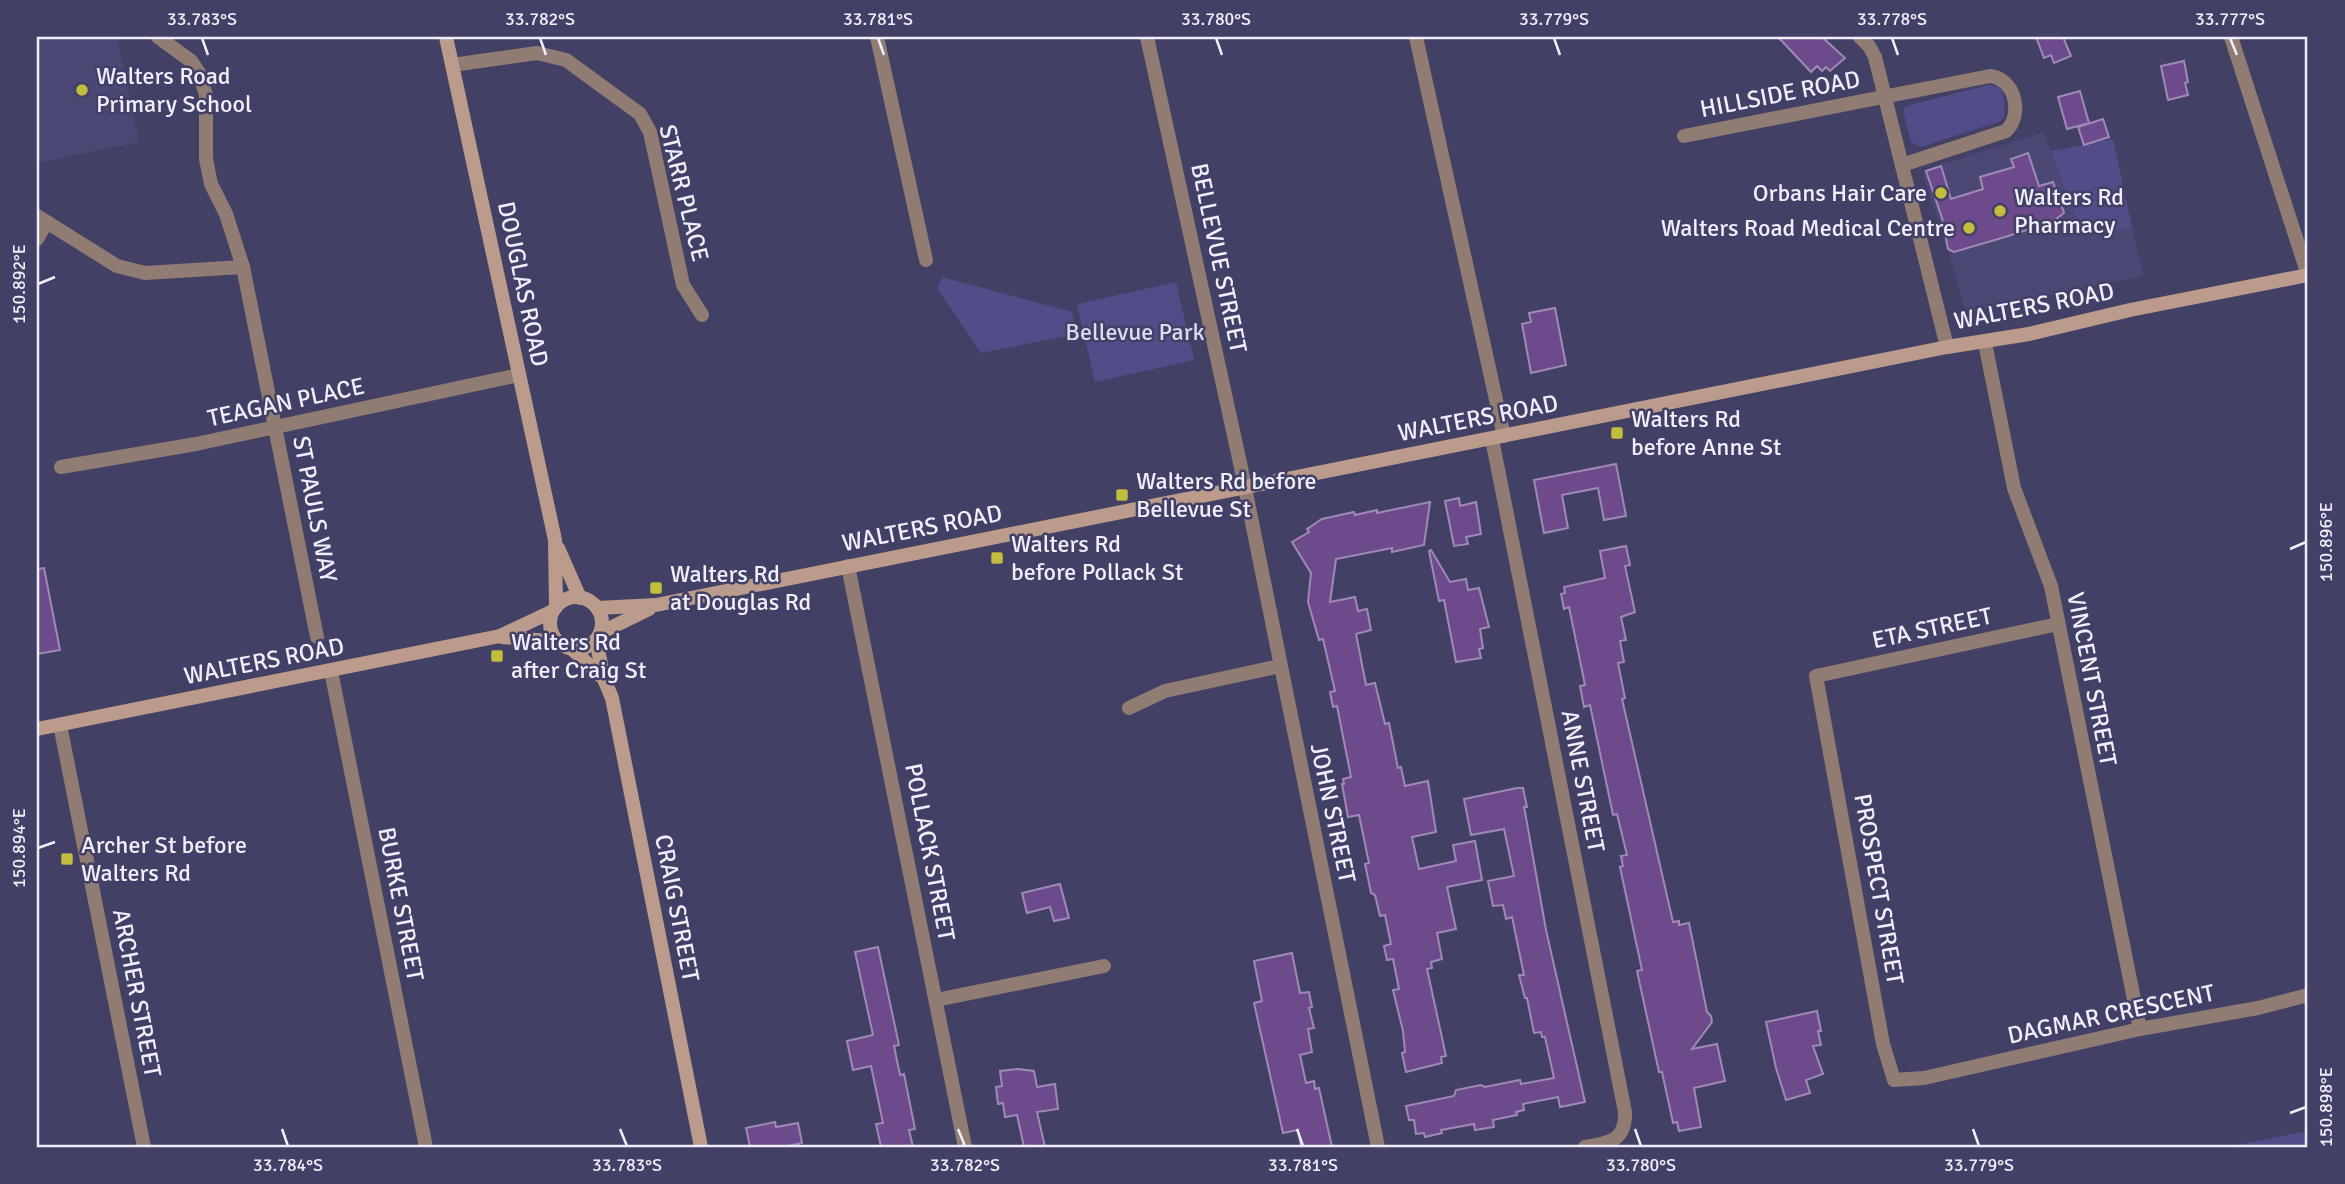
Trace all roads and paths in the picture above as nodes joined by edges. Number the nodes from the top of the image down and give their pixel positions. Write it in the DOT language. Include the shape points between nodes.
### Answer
graph roads {
  1 [pos="158,37"];
  2 [pos="446,37"];
  3 [pos="877,37"];
  4 [pos="1147,37"];
  5 [pos="1416,37"];
  6 [pos="1860,37"];
  7 [pos="2231,37"];
  8 [pos="453,65"];
  9 [pos="1884,96"];
  10 [pos="1684,136"];
  11 [pos="1902,165"];
  12 [pos="42,219"];
  13 [pos="37,239"];
  14 [pos="926,260"];
  15 [pos="243,267"];
  16 [pos="2308,275"];
  17 [pos="702,315"];
  18 [pos="1985,343"];
  19 [pos="1947,347"];
  20 [pos="519,375"];
  21 [pos="276,427"];
  22 [pos="1498,437"];
  23 [pos="61,467"];
  24 [pos="1245,488"];
  25 [pos="555,540"];
  26 [pos="848,566"];
  27 [pos="580,598"];
  28 [pos="656,605"];
  29 [pos="597,608"];
  30 [pos="555,609"];
  31 [pos="2058,624"];
  32 [pos="500,636"];
  33 [pos="598,636"];
  34 [pos="317,637"];
  35 [pos="565,646"];
  36 [pos="1280,666"];
  37 [pos="331,671"];
  38 [pos="1816,676"];
  39 [pos="604,679"];
  40 [pos="1129,708"];
  41 [pos="60,725"];
  42 [pos="37,729"];
  43 [pos="1104,966"];
  44 [pos="2308,995"];
  45 [pos="936,1000"];
  46 [pos="2140,1029"];
  47 [pos="1924,1078"];
  48 [pos="144,1147"];
  49 [pos="426,1147"];
  50 [pos="701,1147"];
  51 [pos="965,1147"];
  52 [pos="1378,1147"];
  53 [pos="1585,1147"];
  1 -- 15 [label="street, ST PAULS WAY" via="191,61 199,73 206,95 205,159"];
  2 -- 8 [label="main road, DOUGLAS ROAD"];
  3 -- 14 [label="street"];
  4 -- 24 [label="street, BELLEVUE STREET"];
  5 -- 22 [label="street"];
  6 -- 9 [label="street" via="1873,51"];
  7 -- 16 [label="street"];
  8 -- 17 [label="street, STARR PLACE" via="537,53 566,60 640,114 650,132 683,285"];
  8 -- 20 [label="main road, DOUGLAS ROAD"];
  9 -- 10 [label="street, HILLSIDE ROAD"];
  9 -- 11 [label="street"];
  9 -- 11 [label="street, HILLSIDE ROAD" via="1990,76 2003,79 2011,90 2015,120 2006,131"];
  11 -- 19 [label="street"];
  12 -- 13 [label="street"];
  12 -- 15 [label="street" via="117,266 145,273"];
  15 -- 21 [label="street, ST PAULS WAY"];
  16 -- 18 [label="main road, WALTERS ROAD"];
  18 -- 19 [label="main road, WALTERS ROAD"];
  18 -- 31 [label="street, VINCENT STREET" via="2011,476 2047,574"];
  19 -- 22 [label="main road, WALTERS ROAD"];
  20 -- 21 [label="street, TEAGAN PLACE"];
  20 -- 25 [label="main road, DOUGLAS ROAD"];
  21 -- 23 [label="street, TEAGAN PLACE"];
  21 -- 34 [label="street, ST PAULS WAY"];
  22 -- 24 [label="main road, WALTERS ROAD"];
  22 -- 53 [label="street, ANNE STREET" via="1625,1112 1621,1132 1609,1142"];
  24 -- 26 [label="main road, WALTERS ROAD"];
  24 -- 36 [label="street, JOHN STREET"];
  25 -- 27 [label="main road, DOUGLAS ROAD"];
  25 -- 30 [label="main road, DOUGLAS ROAD"];
  26 -- 28 [label="main road, WALTERS ROAD"];
  26 -- 45 [label="street, POLLACK STREET"];
  27 -- 29 [label="main road"];
  27 -- 30 [label="main road"];
  28 -- 29 [label="main road, WALTERS ROAD"];
  28 -- 33 [label="main road, WALTERS ROAD"];
  29 -- 33 [label="main road" via="601,616"];
  30 -- 32 [label="main road, WALTERS ROAD"];
  30 -- 35 [label="main road" via="551,628"];
  31 -- 38 [label="street, ETA STREET"];
  31 -- 46 [label="street, VINCENT STREET"];
  32 -- 35 [label="main road, WALTERS ROAD"];
  32 -- 37 [label="main road, WALTERS ROAD"];
  33 -- 35 [label="main road" via="585,648"];
  33 -- 39 [label="main road, CRAIG STREET"];
  35 -- 39 [label="main road, CRAIG STREET"];
  36 -- 40 [label="street" via="1165,691"];
  36 -- 52 [label="street, JOHN STREET"];
  37 -- 41 [label="main road, WALTERS ROAD"];
  37 -- 49 [label="street, BURKE STREET"];
  38 -- 47 [label="street, PROSPECT STREET" via="1883,1044 1894,1080"];
  39 -- 50 [label="main road, CRAIG STREET" via="612,698"];
  41 -- 42 [label="main road, WALTERS ROAD"];
  41 -- 48 [label="street, ARCHER STREET"];
  43 -- 45 [label="street"];
  44 -- 46 [label="street, DAGMAR CRESCENT"];
  45 -- 51 [label="street, POLLACK STREET"];
  46 -- 47 [label="street, DAGMAR CRESCENT"];
}
